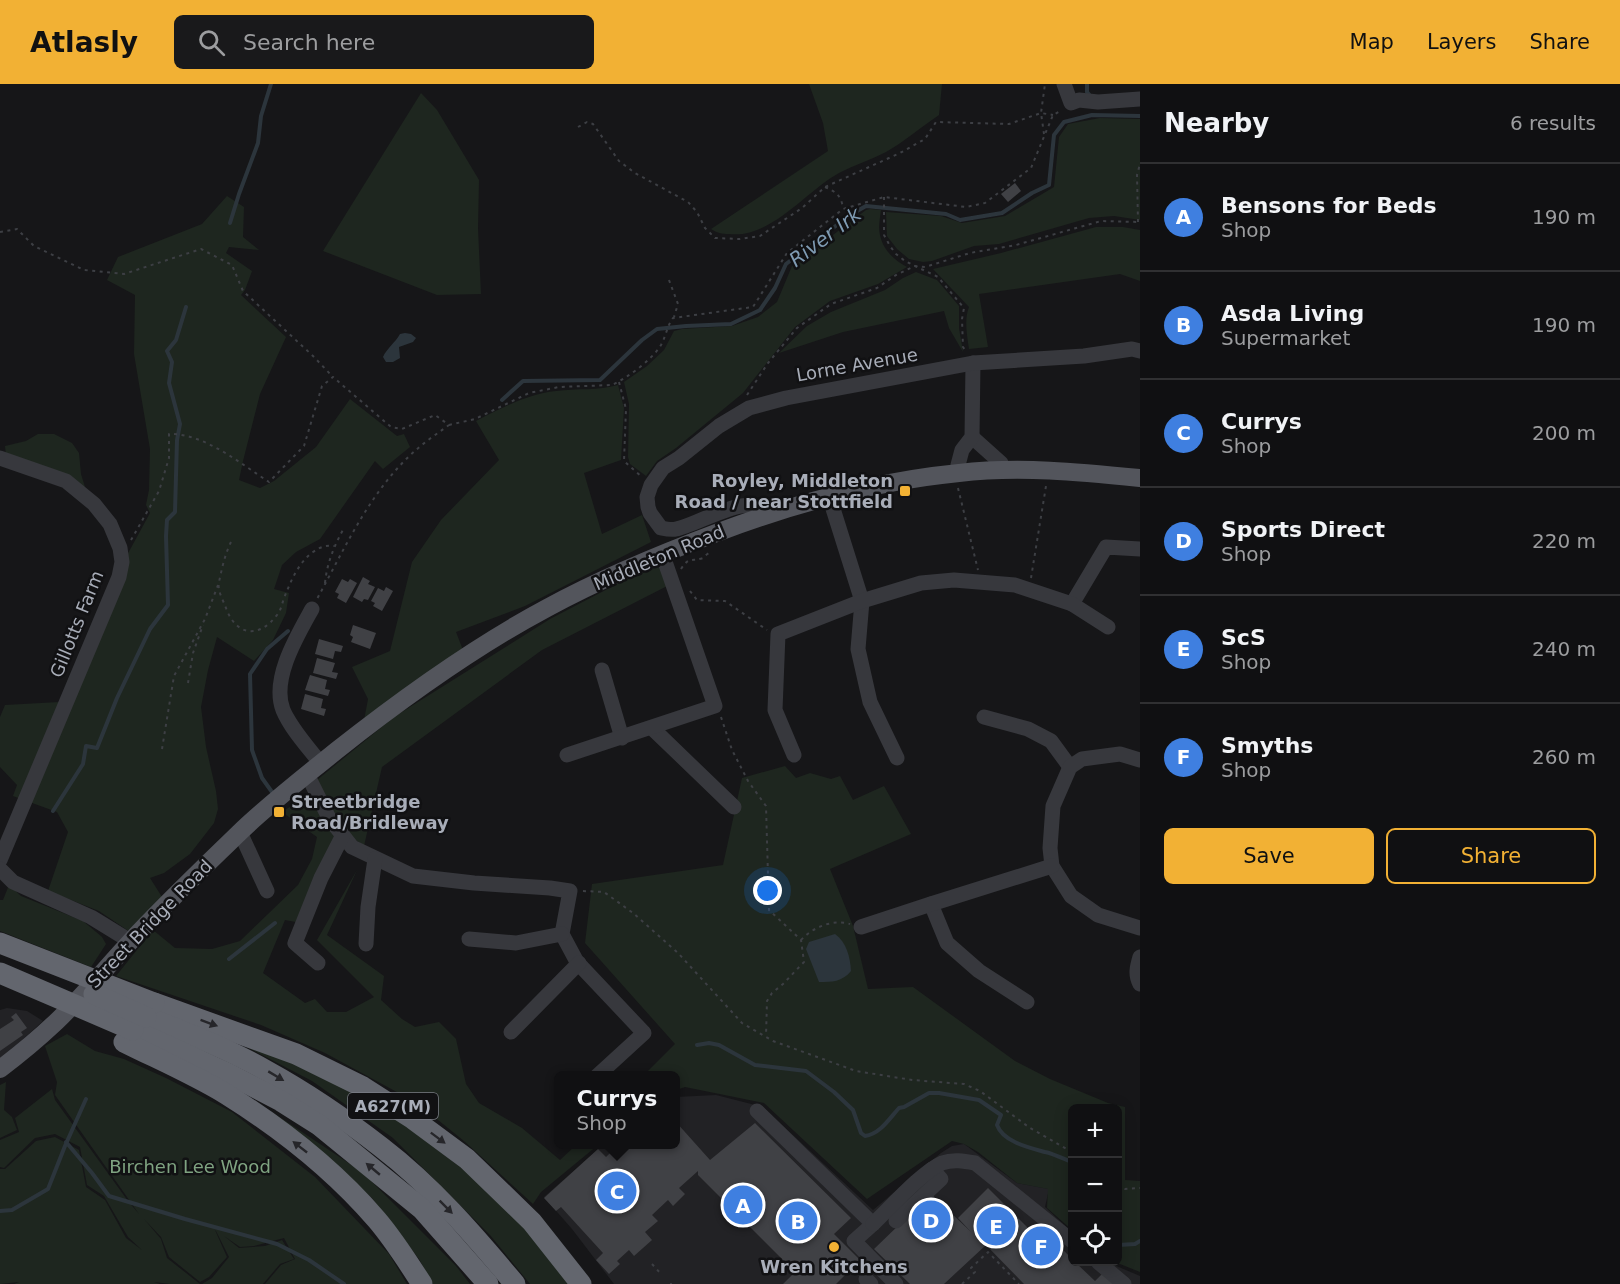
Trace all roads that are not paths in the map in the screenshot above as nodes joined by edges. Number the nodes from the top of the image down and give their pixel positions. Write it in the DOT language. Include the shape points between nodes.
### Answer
graph roads {
  1 [pos="1064,84"];
  2 [pos="1140,99"];
  3 [pos="1140,351"];
  4 [pos="973,363"];
  5 [pos="972,437"];
  6 [pos="0,458"];
  7 [pos="1003,470"];
  8 [pos="956,473"];
  9 [pos="1140,478"];
  10 [pos="829,496"];
  11 [pos="759,517"];
  12 [pos="1140,549"];
  13 [pos="662,553"];
  14 [pos="862,601"];
  15 [pos="1072,604"];
  16 [pos="312,609"];
  17 [pos="1108,627"];
  18 [pos="602,670"];
  19 [pos="984,717"];
  20 [pos="652,728"];
  21 [pos="622,738"];
  22 [pos="567,755"];
  23 [pos="794,755"];
  24 [pos="897,758"];
  25 [pos="1140,760"];
  26 [pos="1070,767"];
  27 [pos="310,772"];
  28 [pos="734,807"];
  29 [pos="240,832"];
  30 [pos="343,835"];
  31 [pos="375,859"];
  32 [pos="0,860"];
  33 [pos="1052,866"];
  34 [pos="0,869"];
  35 [pos="267,891"];
  36 [pos="931,904"];
  37 [pos="861,927"];
  38 [pos="1140,928"];
  39 [pos="562,934"];
  40 [pos="469,939"];
  41 [pos="130,941"];
  42 [pos="0,943"];
  43 [pos="366,944"];
  44 [pos="0,952"];
  45 [pos="1140,957"];
  46 [pos="318,963"];
  47 [pos="579,963"];
  48 [pos="0,973"];
  49 [pos="0,984"];
  50 [pos="1140,984"];
  51 [pos="1027,1002"];
  52 [pos="139,1023"];
  53 [pos="511,1032"];
  54 [pos="0,1069"];
  55 [pos="602,1071"];
  56 [pos="757,1112"];
  57 [pos="932,1169"];
  58 [pos="896,1221"];
  59 [pos="873,1224"];
  60 [pos="1068,1238"];
  61 [pos="1103,1266"];
  62 [pos="422,1284"];
  63 [pos="488,1284"];
  64 [pos="515,1284"];
  65 [pos="581,1284"];
  66 [pos="896,1284"];
  67 [pos="1124,1284"];
  1 -- 2 [label="street" via="1071,103"];
  3 -- 4 [label="street, Lorne Avenue"];
  4 -- 5 [label="street"];
  4 -- 11 [label="street, Lorne Avenue" via="749,408 663,468 647,497 650,513 661,528 676,529 745,506 750,506"];
  5 -- 7 [label="street" via="1001,463"];
  5 -- 8 [label="street" via="962,450"];
  6 -- 32 [label="street, Gillotts Farm" via="66,481 94,504 110,524 122,562"];
  7 -- 8 [label="main road, Middleton Road"];
  7 -- 9 [label="main road, Middleton Road" via="1072,471"];
  8 -- 10 [label="main road, Middleton Road"];
  10 -- 11 [label="main road, Middleton Road"];
  10 -- 14 [label="street"];
  11 -- 13 [label="main road, Middleton Road"];
  12 -- 15 [label="street" via="1106,547"];
  13 -- 20 [label="street" via="715,706"];
  13 -- 27 [label="main road, Middleton Road" via="572,595 489,642 403,699"];
  14 -- 15 [label="street" via="921,583 954,580 1015,585"];
  14 -- 23 [label="street" via="778,634 775,710"];
  14 -- 24 [label="street" via="858,649 870,702"];
  15 -- 17 [label="street"];
  16 -- 27 [label="street" via="288,657 281,683 282,708"];
  18 -- 21 [label="street"];
  19 -- 26 [label="street" via="1028,729 1051,741"];
  20 -- 21 [label="street"];
  20 -- 28 [label="street"];
  21 -- 22 [label="street"];
  25 -- 26 [label="street" via="1120,754 1082,759"];
  26 -- 33 [label="street" via="1053,806"];
  27 -- 29 [label="main road, Street Bridge Road"];
  27 -- 30 [label="street" via="329,818"];
  29 -- 35 [label="street"];
  29 -- 41 [label="main road, Street Bridge Road"];
  30 -- 31 [label="street" via="352,847"];
  30 -- 46 [label="street" via="294,943"];
  31 -- 39 [label="street" via="413,876 570,891"];
  31 -- 43 [label="street"];
  33 -- 36 [label="street"];
  33 -- 38 [label="street" via="1071,896 1098,915"];
  34 -- 41 [label="street" via="13,882 91,917"];
  36 -- 37 [label="street"];
  36 -- 51 [label="street" via="947,943 979,971"];
  39 -- 40 [label="street" via="516,942"];
  39 -- 47 [label="street"];
  41 -- 54 [label="main road, Street Bridge Road" via="58,1020"];
  42 -- 52 [label="highway, A627(M), bridge"];
  44 -- 52 [label="highway, A627(M), bridge"];
  45 -- 50 [label="street"];
  47 -- 53 [label="street"];
  47 -- 55 [label="street" via="644,1033"];
  48 -- 52 [label="highway, A627(M), bridge"];
  49 -- 52 [label="highway, A627(M)"];
  62 -- 52 [label="highway, A627(M), one-way" via="377,1220 330,1172 302,1148 200,1079"];
  63 -- 52 [label="highway, A627(M), one-way" via="422,1209 319,1125"];
  52 -- 64 [label="highway, A627(M), one-way" via="209,1042 318,1102 382,1147 425,1185"];
  52 -- 65 [label="highway, A627(M), one-way" via="296,1054 363,1087 467,1159 532,1222"];
  56 -- 59 [label="street"];
  57 -- 58 [label="street" via="941,1179"];
  57 -- 59 [label="street"];
  57 -- 60 [label="street" via="960,1160 975,1163"];
  59 -- 66 [label="street" via="854,1241"];
  61 -- 67 [label="street"];
}
